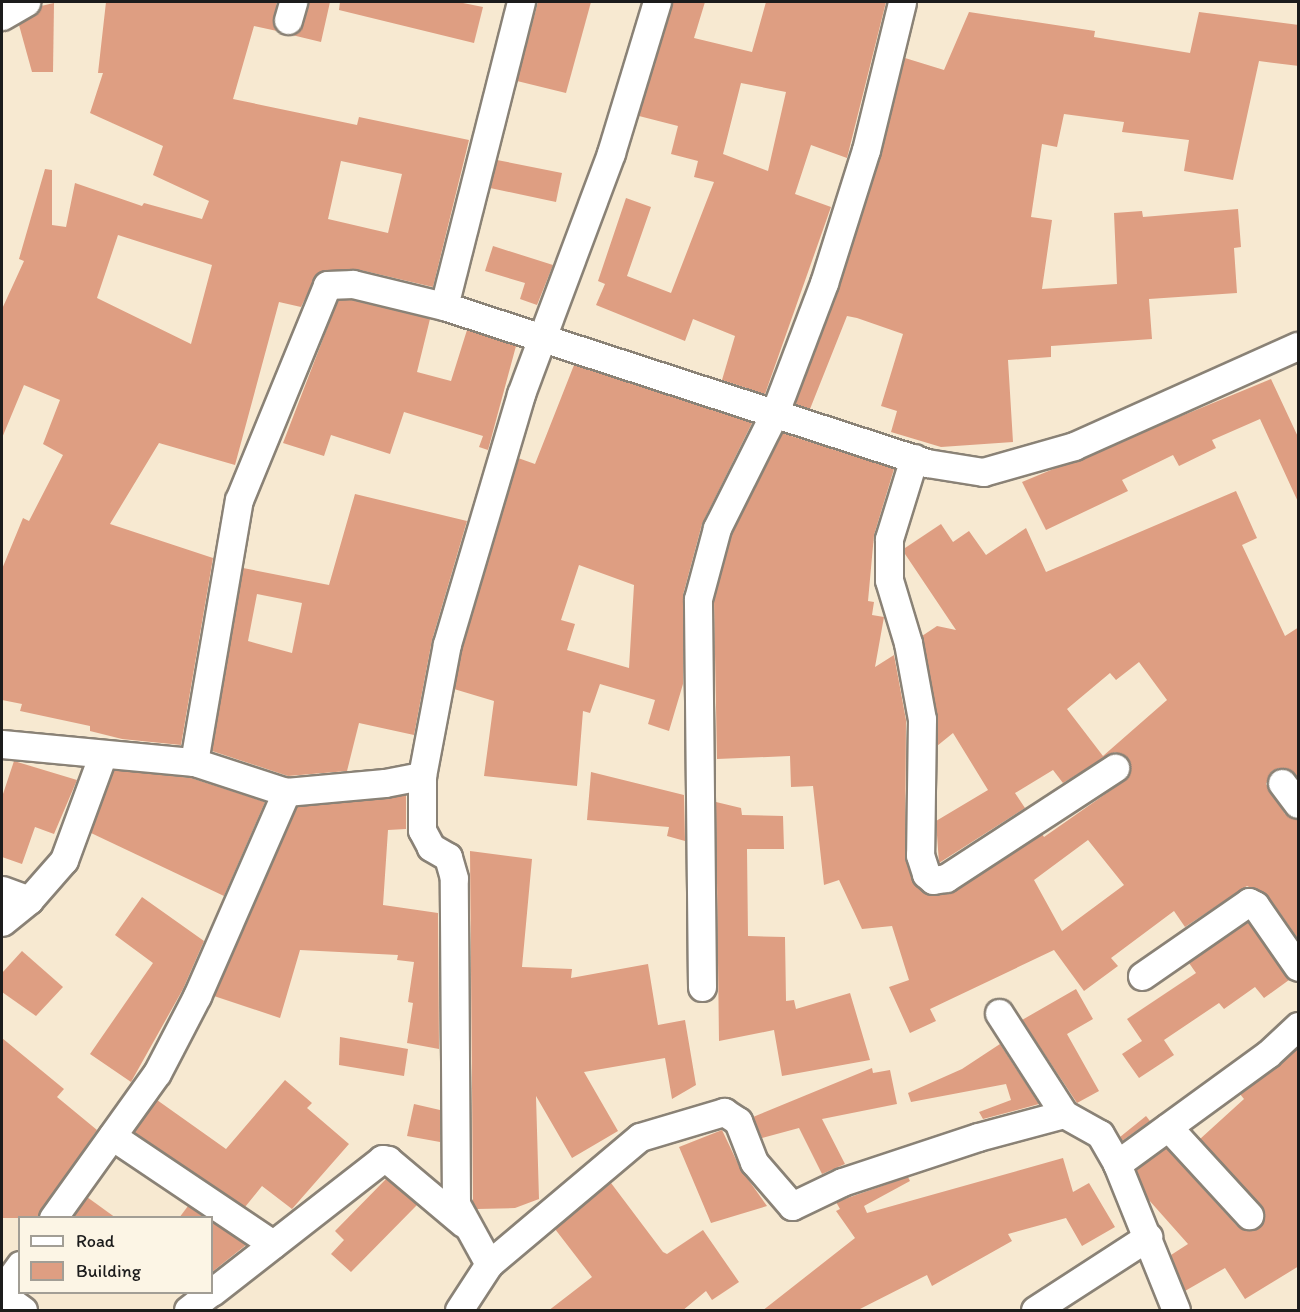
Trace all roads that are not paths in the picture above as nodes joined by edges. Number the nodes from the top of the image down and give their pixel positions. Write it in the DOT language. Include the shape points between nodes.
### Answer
graph roads {
  1 [pos="26,2"];
  2 [pos="521,2"];
  3 [pos="657,2"];
  4 [pos="902,2"];
  5 [pos="2,16"];
  6 [pos="444,306"];
  7 [pos="542,339"];
  8 [pos="1299,346"];
  9 [pos="775,412"];
  10 [pos="914,458"];
  11 [pos="2,744"];
  12 [pos="103,754"];
  13 [pos="194,762"];
  14 [pos="1115,768"];
  15 [pos="422,776"];
  16 [pos="1282,783"];
  17 [pos="286,792"];
  18 [pos="1299,804"];
  19 [pos="2,890"];
  20 [pos="29,900"];
  21 [pos="2,922"];
  22 [pos="1299,966"];
  23 [pos="1142,976"];
  24 [pos="702,987"];
  25 [pos="999,1013"];
  26 [pos="1299,1026"];
  27 [pos="1064,1114"];
  28 [pos="1168,1127"];
  29 [pos="112,1136"];
  30 [pos="1117,1164"];
  31 [pos="1249,1215"];
  32 [pos="54,1216"];
  33 [pos="465,1225"];
  34 [pos="1148,1237"];
  35 [pos="273,1244"];
  36 [pos="489,1264"];
  37 [pos="18,1267"];
  38 [pos="2,1290"];
  39 [pos="213,1290"];
  40 [pos="209,1294"];
  41 [pos="2,1295"];
  42 [pos="23,1311"];
  43 [pos="188,1311"];
  44 [pos="459,1311"];
  45 [pos="1035,1311"];
  46 [pos="1176,1311"];
  1 -- 5 [label="street"];
  2 -- 6 [label="street"];
  3 -- 7 [label="street" via="611,153"];
  4 -- 9 [label="street" via="866,150 824,283"];
  6 -- 7 [label="street"];
  6 -- 13 [label="street" via="353,284 327,285 239,500"];
  7 -- 9 [label="street"];
  7 -- 15 [label="street" via="521,394 447,644"];
  8 -- 10 [label="street" via="1074,446 983,472"];
  9 -- 10 [label="street"];
  9 -- 24 [label="street" via="717,528 698,599"];
  10 -- 14 [label="street" via="889,538 889,580 909,643 922,719 920,855 926,874 933,880 946,878"];
  11 -- 12 [label="street"];
  12 -- 13 [label="street"];
  12 -- 20 [label="street" via="64,860"];
  13 -- 17 [label="street"];
  15 -- 17 [label="street"];
  15 -- 33 [label="street" via="422,830 430,847 448,857 454,878 453,1159 456,1204"];
  16 -- 18 [label="street"];
  17 -- 29 [label="street" via="158,1073"];
  19 -- 20 [label="street"];
  20 -- 21 [label="street"];
  22 -- 23 [label="street" via="1249,902"];
  25 -- 27 [label="street"];
  26 -- 28 [label="street" via="1268,1054"];
  27 -- 30 [label="street" via="1100,1134"];
  27 -- 36 [label="street" via="978,1137 842,1182 792,1206 754,1162 738,1121 724,1112 706,1116 640,1137"];
  28 -- 30 [label="street"];
  28 -- 31 [label="street"];
  29 -- 32 [label="street"];
  29 -- 35 [label="street"];
  30 -- 34 [label="street"];
  33 -- 35 [label="street" via="382,1159"];
  33 -- 36 [label="street"];
  34 -- 45 [label="street"];
  34 -- 46 [label="street"];
  35 -- 39 [label="street"];
  36 -- 44 [label="street"];
  37 -- 38 [label="street"];
  40 -- 43 [label="street"];
  41 -- 42 [label="street"];
}
